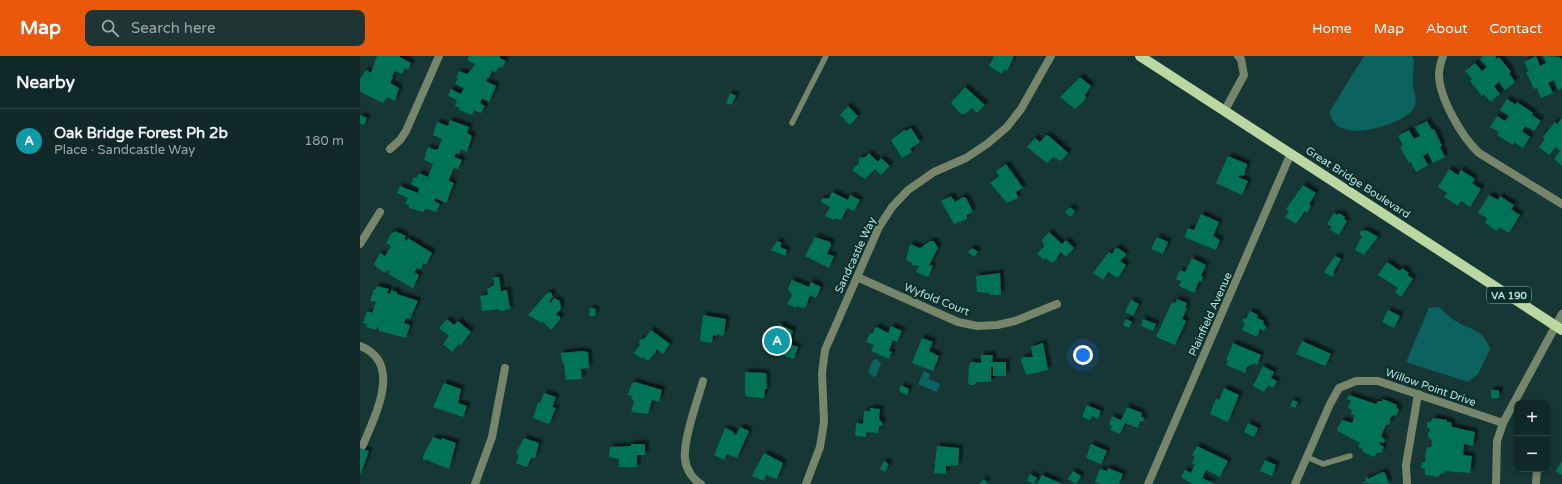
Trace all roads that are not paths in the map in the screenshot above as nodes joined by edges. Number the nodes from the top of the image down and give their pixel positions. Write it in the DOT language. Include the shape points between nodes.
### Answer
graph roads {
  1 [pos="439,56"];
  2 [pos="826,56"];
  3 [pos="1051,56"];
  4 [pos="1140,56"];
  5 [pos="1238,56"];
  6 [pos="1444,56"];
  7 [pos="1225,110"];
  8 [pos="792,123"];
  9 [pos="390,149"];
  10 [pos="1291,153"];
  11 [pos="1562,204"];
  12 [pos="380,212"];
  13 [pos="360,244"];
  14 [pos="857,277"];
  15 [pos="1057,304"];
  16 [pos="1562,314"];
  17 [pos="1559,328"];
  18 [pos="360,346"];
  19 [pos="505,368"];
  20 [pos="703,381"];
  21 [pos="1418,394"];
  22 [pos="1503,423"];
  23 [pos="363,445"];
  24 [pos="1350,456"];
  25 [pos="1307,457"];
  26 [pos="1537,472"];
  27 [pos="475,484"];
  28 [pos="701,484"];
  29 [pos="806,484"];
  30 [pos="1148,484"];
  31 [pos="1295,484"];
  32 [pos="1407,484"];
  33 [pos="1496,484"];
  34 [pos="1536,484"];
  1 -- 9 [label="street" via="406,131"];
  2 -- 8 [label="lane"];
  3 -- 14 [label="street, Sandcastle Way" via="1022,109 1007,127 966,158 926,176 892,207 879,227"];
  4 -- 7 [label="main road, Great Bridge Boulevard / VA 190"];
  5 -- 7 [label="street" via="1242,59 1244,75"];
  6 -- 11 [label="street" via="1439,75 1444,96 1467,142 1479,153"];
  7 -- 10 [label="main road, Great Bridge Boulevard / VA 190"];
  10 -- 17 [label="main road, Great Bridge Boulevard / VA 190"];
  10 -- 30 [label="street, Plainfield Avenue"];
  12 -- 13 [label="street"];
  14 -- 15 [label="street, Wyfold Court" via="958,322 977,326 1009,322"];
  14 -- 29 [label="street, Sandcastle Way" via="826,350 822,373 824,422 820,447"];
  16 -- 17 [label="street"];
  17 -- 22 [label="street"];
  18 -- 23 [label="street" via="376,358 383,373 384,386"];
  19 -- 27 [label="street" via="492,437"];
  20 -- 28 [label="street" via="685,454 689,472"];
  21 -- 22 [label="street, Willow Point Drive"];
  21 -- 25 [label="street, Willow Point Drive" via="1378,381 1356,381 1339,388"];
  21 -- 32 [label="street" via="1406,465"];
  22 -- 33 [label="street" via="1497,441"];
  24 -- 25 [label="lane" via="1324,464"];
  25 -- 31 [label="street, Willow Point Drive"];
  26 -- 34 [label="street"];
}
